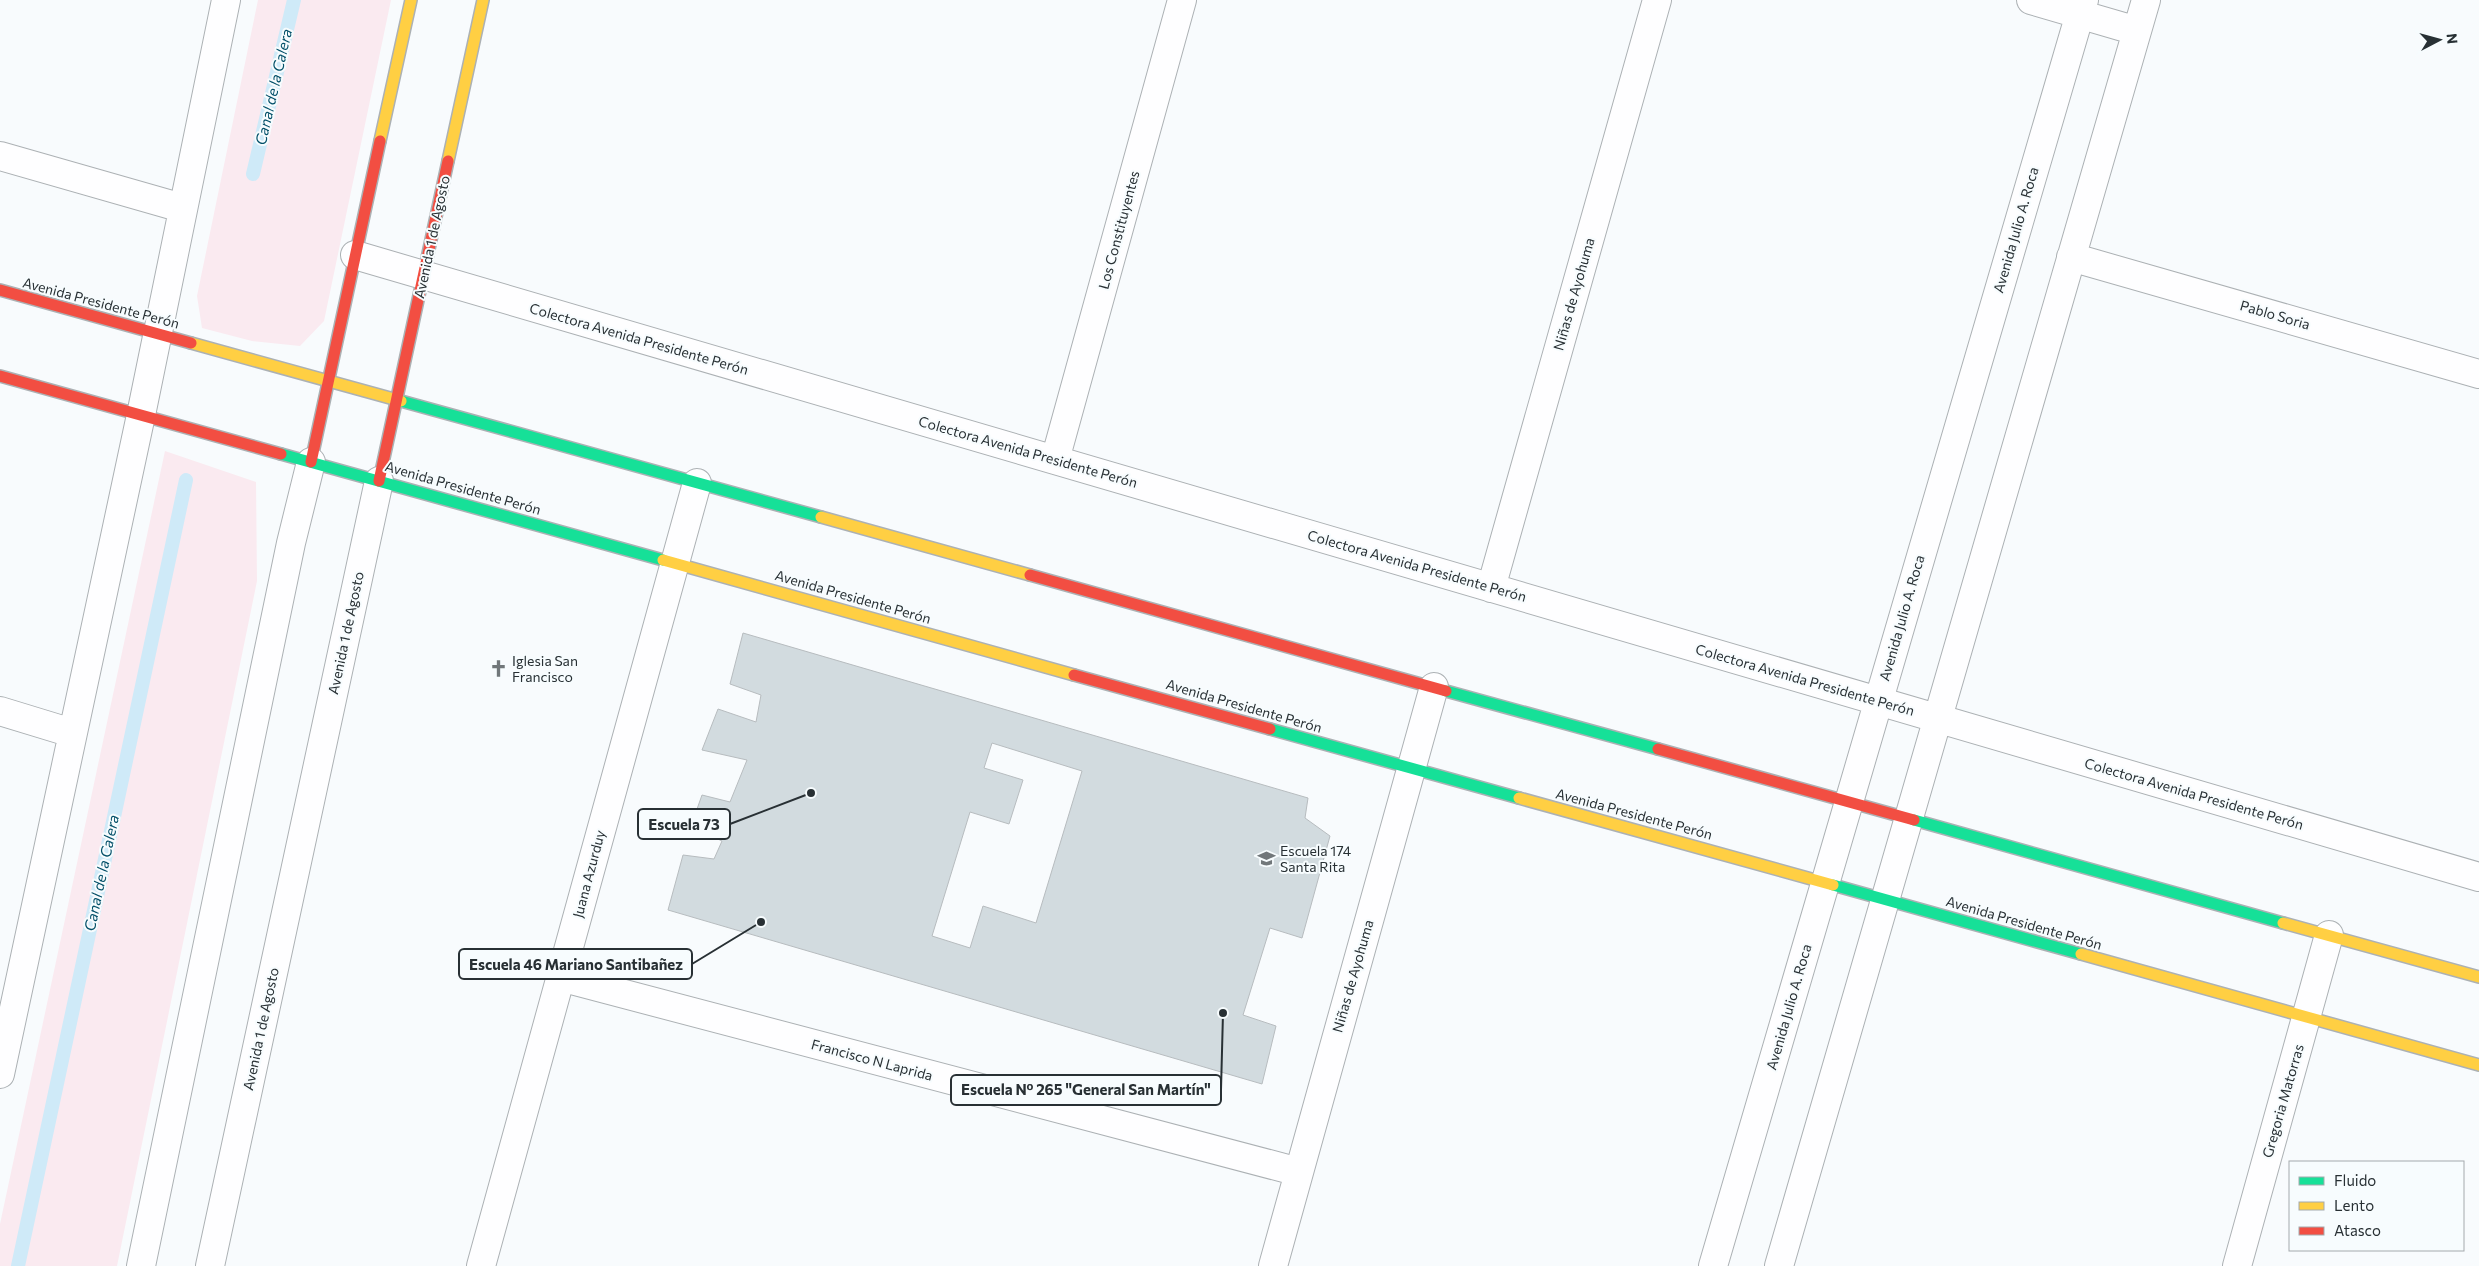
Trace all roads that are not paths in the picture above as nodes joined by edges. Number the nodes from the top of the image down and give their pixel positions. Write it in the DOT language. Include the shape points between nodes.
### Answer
graph roads {
  1 [pos="226,0"];
  2 [pos="411,0"];
  3 [pos="483,0"];
  4 [pos="1182,0"];
  5 [pos="1657,0"];
  6 [pos="2031,0"];
  7 [pos="2146,0"];
  8 [pos="2082,7"];
  9 [pos="2137,31"];
  10 [pos="0,156"];
  11 [pos="182,208"];
  12 [pos="354,255"];
  13 [pos="2072,256"];
  14 [pos="424,276"];
  15 [pos="0,290"];
  16 [pos="157,334"];
  17 [pos="2479,374"];
  18 [pos="0,376"];
  19 [pos="329,381"];
  20 [pos="397,400"];
  21 [pos="141,415"];
  22 [pos="1055,460"];
  23 [pos="311,462"];
  24 [pos="379,480"];
  25 [pos="697,483"];
  26 [pos="674,563"];
  27 [pos="1491,588"];
  28 [pos="1434,687"];
  29 [pos="1878,701"];
  30 [pos="0,711"];
  31 [pos="1938,719"];
  32 [pos="72,733"];
  33 [pos="1411,768"];
  34 [pos="1849,802"];
  35 [pos="1910,819"];
  36 [pos="2479,877"];
  37 [pos="1825,882"];
  38 [pos="1886,900"];
  39 [pos="2329,935"];
  40 [pos="560,977"];
  41 [pos="2479,977"];
  42 [pos="2306,1017"];
  43 [pos="2479,1065"];
  44 [pos="0,1074"];
  45 [pos="1299,1172"];
  46 [pos="141,1266"];
  47 [pos="210,1266"];
  48 [pos="481,1266"];
  49 [pos="1273,1266"];
  50 [pos="1713,1266"];
  51 [pos="1779,1266"];
  52 [pos="2237,1266"];
  1 -- 11 [label="street"];
  2 -- 12 [label="street"];
  3 -- 14 [label="street, Avenida 1 de Agosto"];
  4 -- 22 [label="street, Los Constituyentes"];
  5 -- 27 [label="street, Niñas de Ayohuma"];
  6 -- 8 [label="street"];
  7 -- 9 [label="street"];
  8 -- 9 [label="street"];
  8 -- 29 [label="street, Avenida Julio A. Roca"];
  9 -- 13 [label="street"];
  10 -- 11 [label="street"];
  11 -- 16 [label="street"];
  12 -- 14 [label="street, Colectora Avenida Presidente Perón"];
  12 -- 19 [label="street"];
  13 -- 17 [label="street, Pablo Soria"];
  13 -- 31 [label="street"];
  14 -- 20 [label="street, Avenida 1 de Agosto"];
  14 -- 22 [label="street, Colectora Avenida Presidente Perón"];
  15 -- 16 [label="street, Avenida Presidente Perón"];
  16 -- 19 [label="street, Avenida Presidente Perón"];
  16 -- 21 [label="street"];
  18 -- 21 [label="street, Avenida Presidente Perón"];
  19 -- 20 [label="street, Avenida Presidente Perón"];
  19 -- 23 [label="street"];
  20 -- 24 [label="street, Avenida 1 de Agosto"];
  20 -- 25 [label="street, Avenida Presidente Perón"];
  21 -- 23 [label="street, Avenida Presidente Perón"];
  21 -- 32 [label="street"];
  22 -- 27 [label="street, Colectora Avenida Presidente Perón"];
  23 -- 24 [label="street, Avenida Presidente Perón"];
  23 -- 46 [label="street" via="291,543"];
  24 -- 26 [label="street, Avenida Presidente Perón"];
  24 -- 47 [label="street, Avenida 1 de Agosto"];
  25 -- 26 [label="street, Juana Azurduy"];
  25 -- 28 [label="street, Avenida Presidente Perón"];
  26 -- 33 [label="street, Avenida Presidente Perón"];
  26 -- 40 [label="street, Juana Azurduy"];
  27 -- 29 [label="street, Colectora Avenida Presidente Perón"];
  28 -- 33 [label="street, Niñas de Ayohuma"];
  28 -- 34 [label="street, Avenida Presidente Perón"];
  29 -- 31 [label="street, Colectora Avenida Presidente Perón"];
  29 -- 34 [label="street, Avenida Julio A. Roca"];
  30 -- 32 [label="street"];
  31 -- 35 [label="street"];
  31 -- 36 [label="street, Colectora Avenida Presidente Perón"];
  32 -- 44 [label="street"];
  33 -- 37 [label="street, Avenida Presidente Perón"];
  33 -- 45 [label="street, Niñas de Ayohuma"];
  34 -- 35 [label="street, Avenida Presidente Perón"];
  34 -- 37 [label="street, Avenida Julio A. Roca"];
  35 -- 38 [label="street"];
  35 -- 39 [label="street, Avenida Presidente Perón"];
  37 -- 38 [label="street, Avenida Presidente Perón"];
  37 -- 50 [label="street, Avenida Julio A. Roca"];
  38 -- 42 [label="street, Avenida Presidente Perón"];
  38 -- 51 [label="street"];
  39 -- 41 [label="street, Avenida Presidente Perón"];
  39 -- 42 [label="street, Gregoria Matorras"];
  40 -- 45 [label="street, Francisco N Laprida"];
  40 -- 48 [label="street, Juana Azurduy"];
  42 -- 43 [label="street, Avenida Presidente Perón"];
  42 -- 52 [label="street, Gregoria Matorras"];
  45 -- 49 [label="street, Niñas de Ayohuma"];
}
